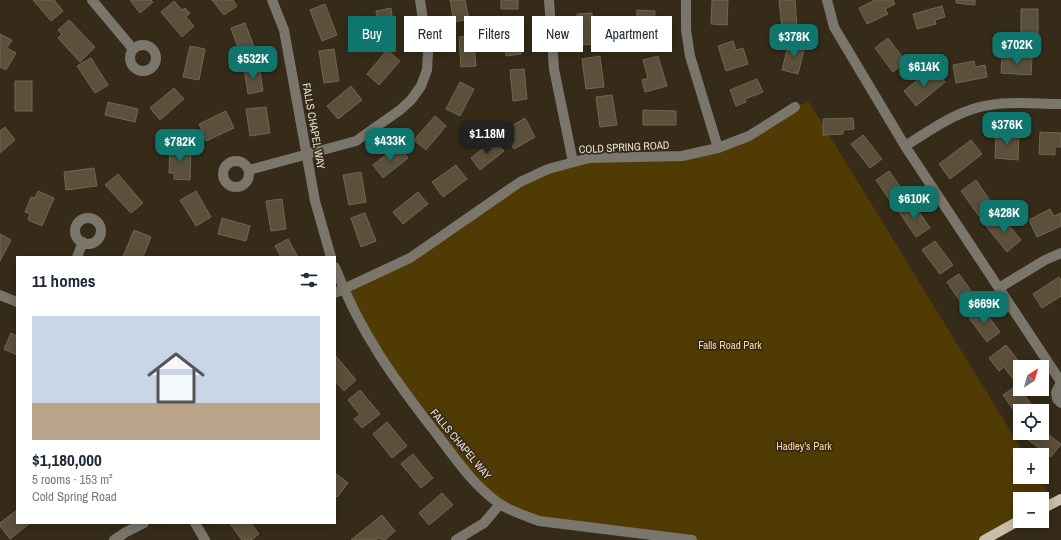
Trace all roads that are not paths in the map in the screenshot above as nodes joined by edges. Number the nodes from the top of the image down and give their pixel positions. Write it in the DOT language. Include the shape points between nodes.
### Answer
graph roads {
  1 [pos="92,0"];
  2 [pos="272,0"];
  3 [pos="420,0"];
  4 [pos="549,0"];
  5 [pos="686,0"];
  6 [pos="828,0"];
  7 [pos="133,49"];
  8 [pos="1061,104"];
  9 [pos="795,107"];
  10 [pos="905,146"];
  11 [pos="718,148"];
  12 [pos="307,155"];
  13 [pos="573,162"];
  14 [pos="250,170"];
  15 [pos="83,242"];
  16 [pos="1061,253"];
  17 [pos="77,256"];
  18 [pos="331,256"];
  19 [pos="336,273"];
  20 [pos="999,288"];
  21 [pos="339,291"];
  22 [pos="0,295"];
  23 [pos="16,302"];
  24 [pos="1061,382"];
  25 [pos="1061,403"];
  26 [pos="1061,499"];
  27 [pos="500,504"];
  28 [pos="1049,505"];
  29 [pos="142,524"];
  30 [pos="196,524"];
  31 [pos="1013,524"];
  32 [pos="632,536"];
  33 [pos="114,540"];
  34 [pos="205,540"];
  35 [pos="456,540"];
  36 [pos="692,540"];
  37 [pos="984,540"];
  1 -- 7 [label="street"];
  2 -- 12 [label="street, FALLS CHAPEL WAY" via="284,30"];
  3 -- 12 [label="street" via="428,53 427,70 421,86 411,100 356,141"];
  4 -- 13 [label="street" via="554,69"];
  5 -- 11 [label="street" via="686,30 690,56"];
  6 -- 10 [label="street" via="834,27"];
  8 -- 10 [label="street" via="989,105 957,115"];
  9 -- 11 [label="street, COLD SPRING ROAD" via="749,136"];
  10 -- 20 [label="street"];
  11 -- 13 [label="street, COLD SPRING ROAD" via="682,156 589,158"];
  12 -- 14 [label="street"];
  12 -- 18 [label="street, FALLS CHAPEL WAY" via="321,226"];
  13 -- 21 [label="street, COLD SPRING ROAD" via="548,169 520,182 410,258"];
  15 -- 17 [label="street"];
  16 -- 20 [label="street"];
  19 -- 21 [label="street, FALLS CHAPEL WAY"];
  20 -- 24 [label="street"];
  21 -- 27 [label="street, FALLS CHAPEL WAY" via="398,384 464,470"];
  22 -- 23 [label="street"];
  24 -- 25 [label="street" via="1056,392"];
  26 -- 28 [label="main road"];
  27 -- 32 [label="street, FALLS CHAPEL WAY" via="539,521"];
  27 -- 35 [label="street" via="484,524"];
  29 -- 33 [label="street"];
  30 -- 34 [label="street"];
  31 -- 37 [label="main road"];
  32 -- 36 [label="street, FALLS CHAPEL WAY"];
}
